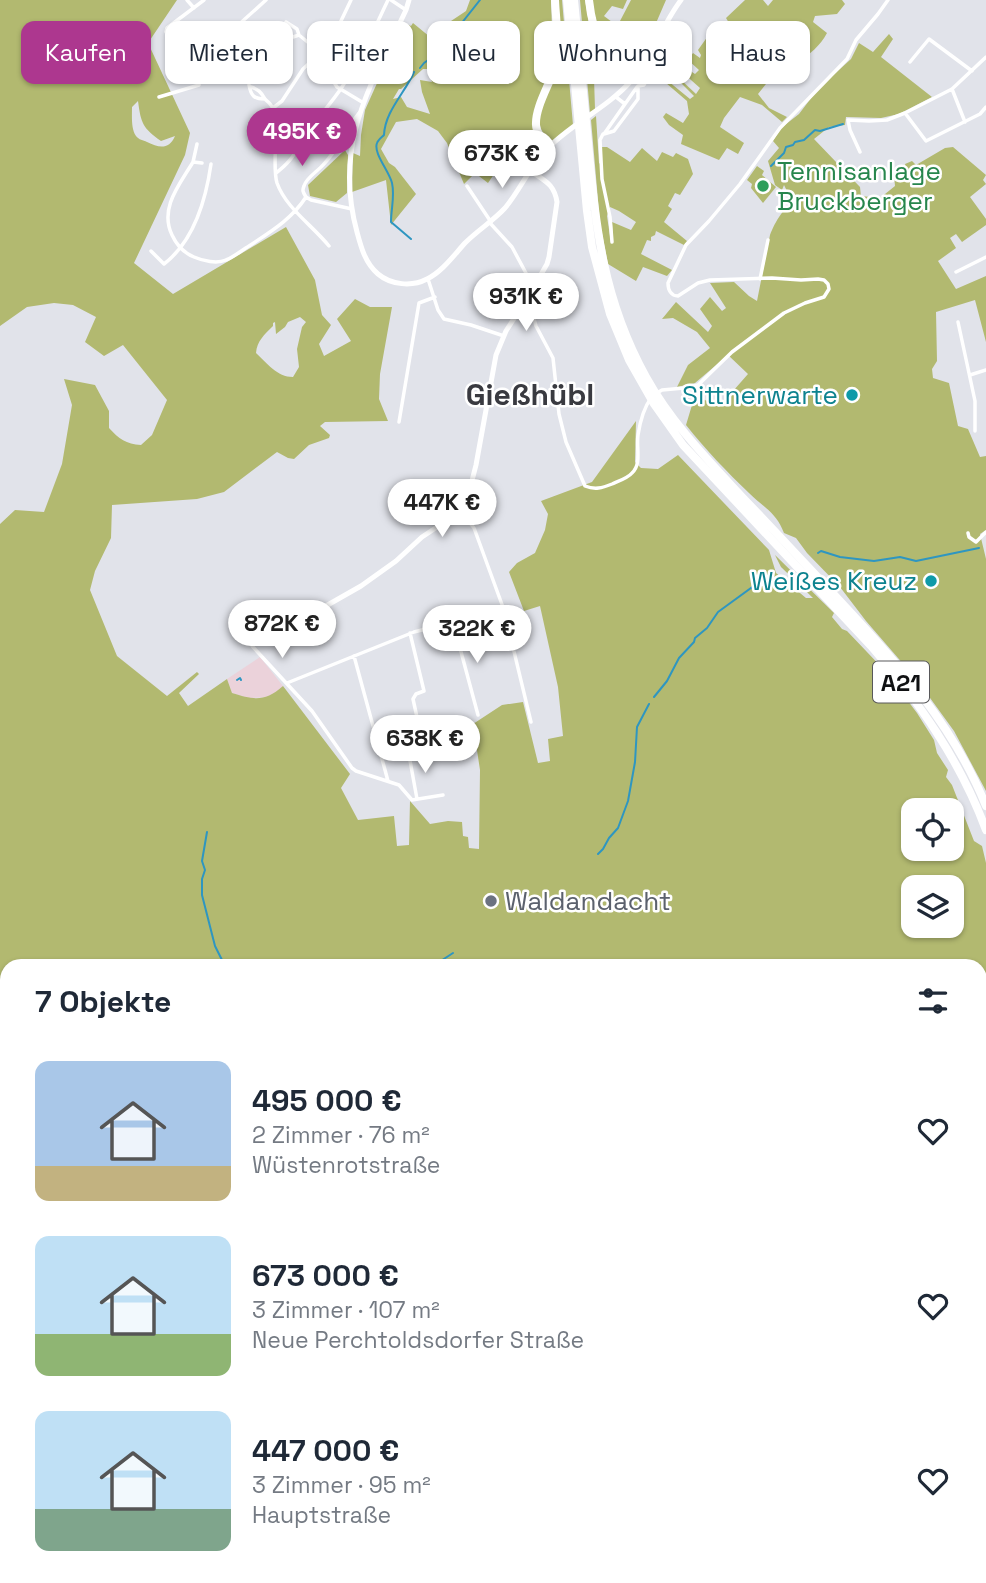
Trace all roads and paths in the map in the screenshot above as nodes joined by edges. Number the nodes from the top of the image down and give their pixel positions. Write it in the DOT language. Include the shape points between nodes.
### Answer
graph roads {
  1 [pos="187,0"];
  2 [pos="204,0"];
  3 [pos="266,0"];
  4 [pos="351,0"];
  5 [pos="389,0"];
  6 [pos="409,0"];
  7 [pos="555,0"];
  8 [pos="567,0"];
  9 [pos="575,0"];
  10 [pos="589,0"];
  11 [pos="888,0"];
  12 [pos="677,1"];
  13 [pos="194,8"];
  14 [pos="406,10"];
  15 [pos="177,21"];
  16 [pos="243,21"];
  17 [pos="341,21"];
  18 [pos="592,21"];
  19 [pos="666,21"];
  20 [pos="160,25"];
  21 [pos="293,26"];
  22 [pos="165,29"];
  23 [pos="299,35"];
  24 [pos="293,37"];
  25 [pos="307,42"];
  26 [pos="986,57"];
  27 [pos="910,62"];
  28 [pos="307,65"];
  29 [pos="972,71"];
  30 [pos="199,84"];
  31 [pos="336,84"];
  32 [pos="634,84"];
  33 [pos="635,84"];
  34 [pos="635,84"];
  35 [pos="951,89"];
  36 [pos="340,90"];
  37 [pos="159,97"];
  38 [pos="616,97"];
  39 [pos="265,99"];
  40 [pos="362,102"];
  41 [pos="625,104"];
  42 [pos="986,107"];
  43 [pos="273,108"];
  44 [pos="359,113"];
  45 [pos="905,113"];
  46 [pos="965,122"];
  47 [pos="604,134"];
  48 [pos="353,139"];
  49 [pos="197,144"];
  50 [pos="339,145"];
  51 [pos="549,147"];
  52 [pos="860,152"];
  53 [pos="194,162"];
  54 [pos="202,163"];
  55 [pos="211,164"];
  56 [pos="531,171"];
  57 [pos="276,173"];
  58 [pos="467,186"];
  59 [pos="306,197"];
  60 [pos="352,209"];
  61 [pos="295,211"];
  62 [pos="490,222"];
  63 [pos="768,240"];
  64 [pos="612,242"];
  65 [pos="328,246"];
  66 [pos="180,248"];
  67 [pos="150,251"];
  68 [pos="986,257"];
  69 [pos="956,272"];
  70 [pos="428,279"];
  71 [pos="760,279"];
  72 [pos="537,280"];
  73 [pos="435,297"];
  74 [pos="528,297"];
  75 [pos="613,312"];
  76 [pos="958,322"];
  77 [pos="504,336"];
  78 [pos="986,370"];
  79 [pos="970,375"];
  80 [pos="657,402"];
  81 [pos="399,422"];
  82 [pos="975,431"];
  83 [pos="461,512"];
  84 [pos="986,532"];
  85 [pos="968,533"];
  86 [pos="502,606"];
  87 [pos="453,622"];
  88 [pos="410,633"];
  89 [pos="252,640"];
  90 [pos="354,656"];
  91 [pos="286,683"];
  92 [pos="478,715"];
  93 [pos="531,722"];
  94 [pos="388,781"];
  95 [pos="443,795"];
  96 [pos="417,799"];
  97 [pos="986,806"];
  98 [pos="986,830"];
  1 -- 13 [label="street"];
  2 -- 13 [label="street"];
  3 -- 16 [label="street"];
  4 -- 17 [label="street"];
  5 -- 14 [label="street"];
  5 -- 36 [label="street"];
  6 -- 14 [label="main road"];
  7 -- 51 [label="highway" via="556,58 536,121"];
  8 -- 75 [label="highway, A21" via="592,247"];
  9 -- 75 [label="highway, A21" via="594,212"];
  10 -- 18 [label="highway"];
  11 -- 71 [label="street" via="847,59 780,128 740,184 686,245 668,288 678,296 710,280"];
  12 -- 19 [label="main road"];
  13 -- 15 [label="street"];
  14 -- 40 [label="main road"];
  20 -- 22 [label="street"];
  21 -- 23 [label="street"];
  23 -- 24 [label="street"];
  23 -- 25 [label="street"];
  26 -- 29 [label="street"];
  27 -- 29 [label="street" via="929,39"];
  28 -- 43 [label="street"];
  29 -- 35 [label="street"];
  30 -- 37 [label="street"];
  31 -- 36 [label="street"];
  32 -- 38 [label="main road"];
  33 -- 41 [label="street"];
  34 -- 47 [label="street" via="638,99 614,131"];
  35 -- 45 [label="street"];
  35 -- 46 [label="street"];
  36 -- 40 [label="street"];
  36 -- 57 [label="street" via="293,158"];
  38 -- 41 [label="street"];
  38 -- 51 [label="main road"];
  39 -- 39 [label="street" via="262,93 249,85 251,95"];
  39 -- 43 [label="street"];
  40 -- 44 [label="main road"];
  41 -- 47 [label="street"];
  42 -- 46 [label="street"];
  43 -- 57 [label="street"];
  44 -- 48 [label="main road"];
  44 -- 50 [label="street"];
  45 -- 46 [label="street" via="926,141"];
  45 -- 52 [label="street" via="887,120 848,120"];
  47 -- 64 [label="street" via="600,140 601,179"];
  48 -- 50 [label="street"];
  48 -- 60 [label="main road" via="349,169"];
  49 -- 53 [label="street"];
  50 -- 59 [label="street" via="304,184"];
  51 -- 56 [label="main road"];
  53 -- 54 [label="street"];
  53 -- 66 [label="street" via="167,212 170,232"];
  55 -- 66 [label="street" via="203,202"];
  56 -- 62 [label="main road"];
  56 -- 72 [label="main road" via="553,190 557,202 549,257"];
  57 -- 61 [label="street" via="280,191"];
  58 -- 62 [label="street"];
  59 -- 60 [label="street"];
  59 -- 61 [label="street"];
  60 -- 70 [label="main road" via="364,256 379,275 394,283"];
  61 -- 65 [label="street"];
  61 -- 66 [label="street" via="224,261 205,261"];
  62 -- 70 [label="main road"];
  62 -- 72 [label="street" via="512,247 527,275"];
  63 -- 71 [label="street"];
  66 -- 67 [label="street" via="164,264"];
  68 -- 69 [label="street"];
  70 -- 73 [label="street"];
  71 -- 74 [label="street" via="818,279 830,289 824,297 784,313 698,384 653,395 639,427 638,462 632,474 601,488 583,483 566,442 553,358 536,326"];
  72 -- 74 [label="main road"];
  73 -- 77 [label="street" via="444,319"];
  73 -- 81 [label="street" via="419,303"];
  74 -- 77 [label="main road"];
  75 -- 80 [label="highway, A21"];
  76 -- 79 [label="street"];
  77 -- 83 [label="main road"];
  78 -- 79 [label="street"];
  79 -- 82 [label="street"];
  80 -- 97 [label="highway, A21" via="901,668 950,735"];
  80 -- 98 [label="highway, A21" via="696,460 844,616 922,709 958,767"];
  83 -- 86 [label="street" via="474,528"];
  83 -- 89 [label="main road" via="361,586"];
  84 -- 85 [label="street" via="976,542"];
  86 -- 87 [label="street"];
  86 -- 93 [label="street"];
  87 -- 88 [label="street"];
  87 -- 92 [label="street"];
  88 -- 90 [label="street"];
  88 -- 96 [label="street" via="424,691 413,699 424,749 409,755"];
  89 -- 91 [label="street"];
  90 -- 91 [label="street"];
  90 -- 94 [label="street"];
  91 -- 94 [label="street" via="352,768"];
  94 -- 96 [label="street"];
  95 -- 96 [label="street"];
}
